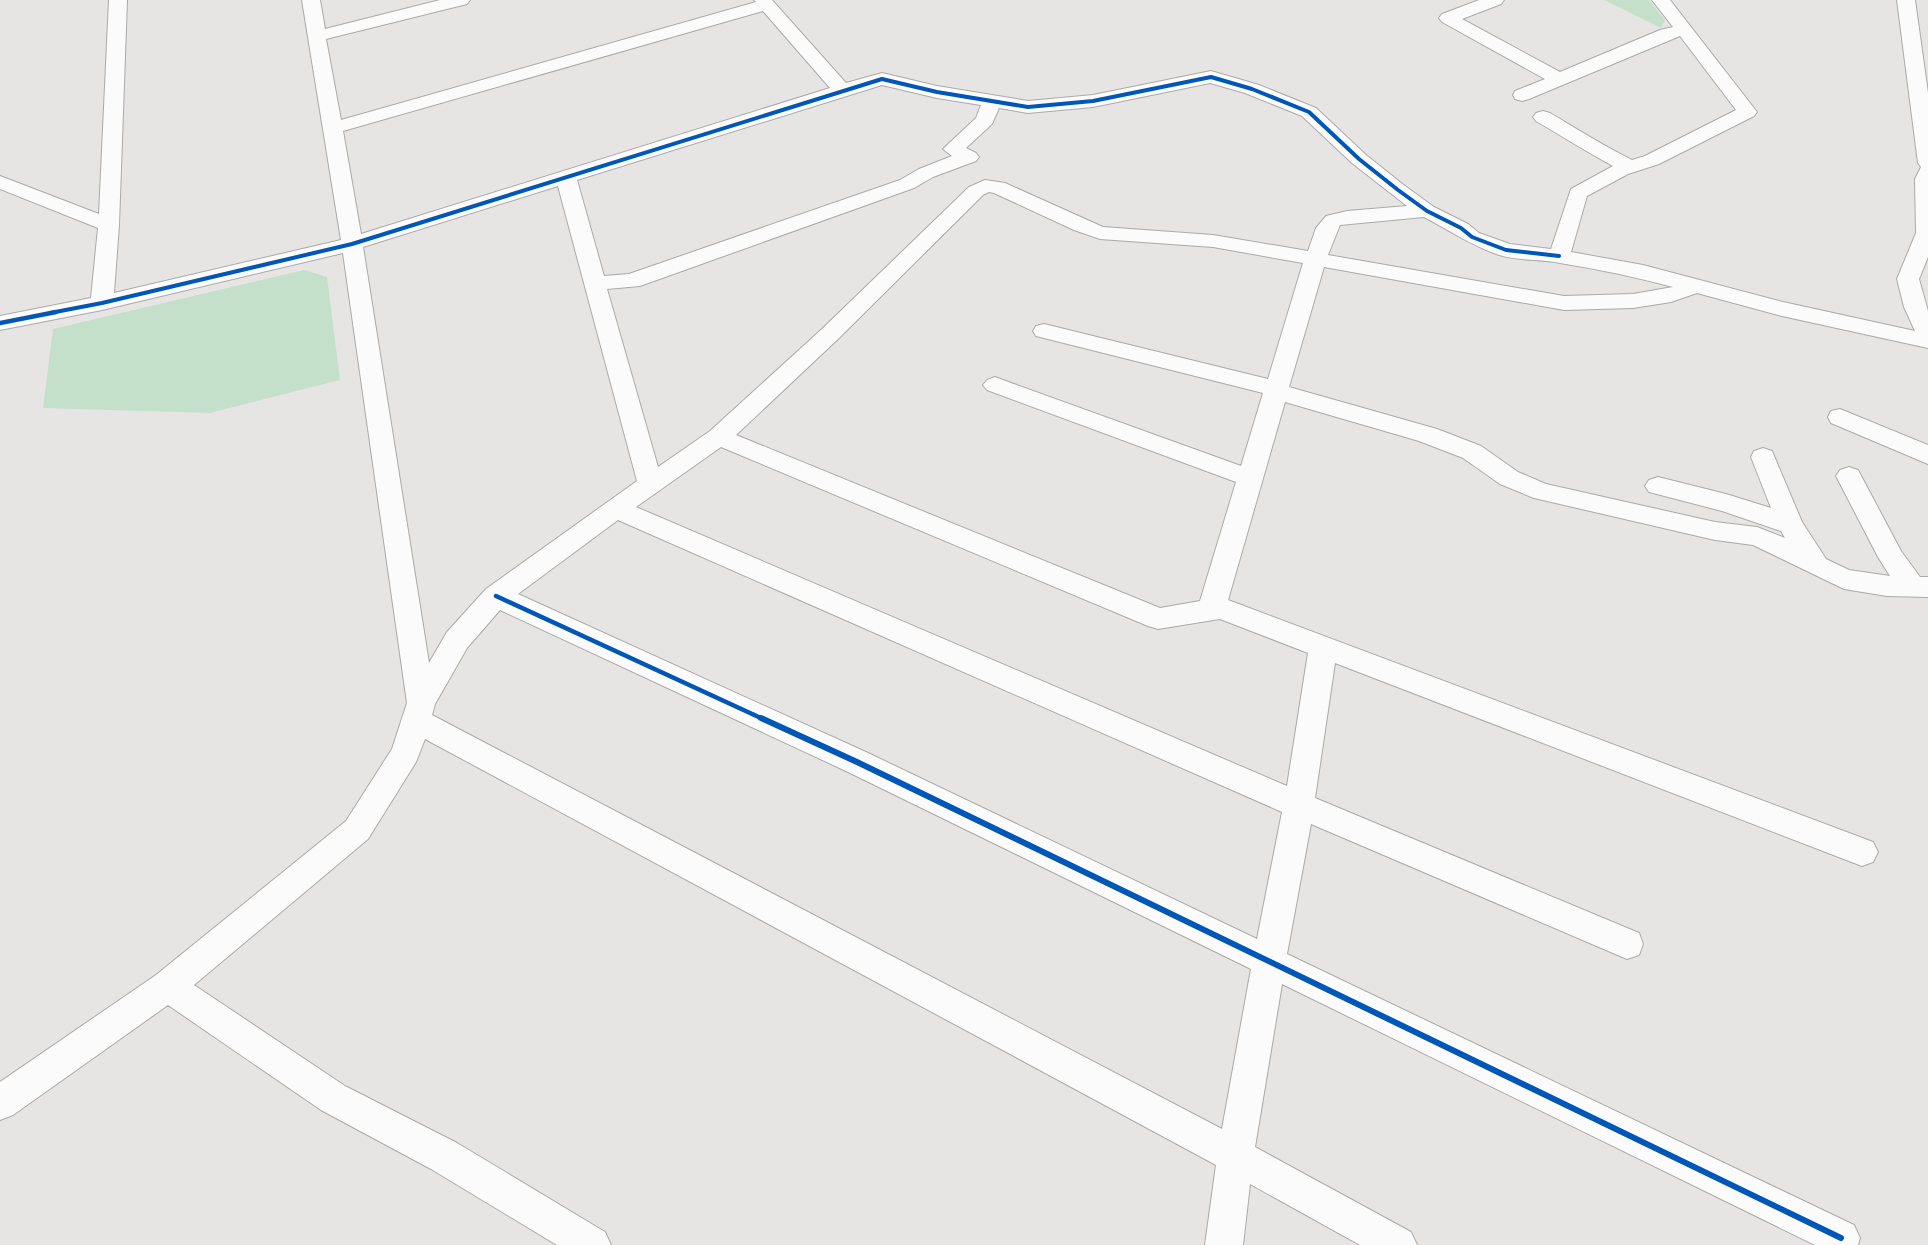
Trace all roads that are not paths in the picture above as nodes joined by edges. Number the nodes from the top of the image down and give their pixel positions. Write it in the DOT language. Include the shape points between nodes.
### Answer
graph roads {
  1 [pos="118,0"];
  2 [pos="311,0"];
  3 [pos="461,0"];
  4 [pos="1494,0"];
  5 [pos="1661,0"];
  6 [pos="1906,0"];
  7 [pos="765,2"];
  8 [pos="1684,30"];
  9 [pos="316,36"];
  10 [pos="1559,79"];
  11 [pos="842,90"];
  12 [pos="1522,95"];
  13 [pos="991,102"];
  14 [pos="1543,117"];
  15 [pos="333,128"];
  16 [pos="1928,163"];
  17 [pos="1630,167"];
  18 [pos="1928,171"];
  19 [pos="566,178"];
  20 [pos="0,182"];
  21 [pos="1428,210"];
  22 [pos="1927,211"];
  23 [pos="109,225"];
  24 [pos="352,244"];
  25 [pos="1559,256"];
  26 [pos="1315,260"];
  27 [pos="595,283"];
  28 [pos="1697,286"];
  29 [pos="102,303"];
  30 [pos="0,323"];
  31 [pos="1044,331"];
  32 [pos="1928,334"];
  33 [pos="1928,341"];
  34 [pos="995,385"];
  35 [pos="1276,390"];
  36 [pos="1840,416"];
  37 [pos="719,436"];
  38 [pos="1928,456"];
  39 [pos="1763,457"];
  40 [pos="1850,476"];
  41 [pos="1250,478"];
  42 [pos="650,484"];
  43 [pos="1658,486"];
  44 [pos="616,508"];
  45 [pos="1790,524"];
  46 [pos="1817,566"];
  47 [pos="1920,587"];
  48 [pos="496,596"];
  49 [pos="1211,610"];
  50 [pos="1323,647"];
  51 [pos="418,712"];
  52 [pos="1299,805"];
  53 [pos="1862,852"];
  54 [pos="1628,944"];
  55 [pos="1269,962"];
  56 [pos="168,986"];
  57 [pos="0,1103"];
  58 [pos="1235,1156"];
  59 [pos="1840,1241"];
  60 [pos="592,1245"];
  61 [pos="1224,1245"];
  62 [pos="1398,1245"];
  1 -- 23 [label="street"];
  2 -- 9 [label="street"];
  3 -- 9 [label="street"];
  4 -- 10 [label="street" via="1448,18"];
  5 -- 8 [label="street"];
  6 -- 16 [label="street"];
  7 -- 11 [label="street"];
  7 -- 15 [label="street"];
  8 -- 10 [label="street" via="1666,34"];
  8 -- 17 [label="street" via="1748,112 1652,160"];
  9 -- 15 [label="street"];
  10 -- 12 [label="street"];
  11 -- 13 [label="street" via="882,79"];
  11 -- 19 [label="street"];
  13 -- 21 [label="street" via="1058,105 1156,90 1210,77 1252,89 1309,112 1359,159"];
  13 -- 27 [label="street" via="985,120 953,149 969,157 906,184 632,281"];
  14 -- 17 [label="street"];
  15 -- 24 [label="street"];
  17 -- 25 [label="street" via="1578,193"];
  18 -- 22 [label="street" via="1925,179"];
  19 -- 24 [label="street"];
  19 -- 27 [label="street"];
  20 -- 23 [label="street"];
  21 -- 25 [label="street" via="1472,237 1506,250"];
  21 -- 26 [label="street" via="1333,220"];
  22 -- 32 [label="street" via="1927,233 1908,279 1915,307"];
  23 -- 29 [label="street"];
  24 -- 29 [label="street"];
  24 -- 51 [label="street"];
  25 -- 28 [label="street"];
  26 -- 28 [label="street" via="1564,303 1633,301 1671,295"];
  26 -- 35 [label="street"];
  26 -- 37 [label="street" via="1212,241 1100,233 998,187 985,186 976,191 830,334"];
  27 -- 42 [label="street"];
  28 -- 33 [label="street" via="1782,309"];
  29 -- 30 [label="street"];
  31 -- 35 [label="street"];
  34 -- 41 [label="street"];
  35 -- 41 [label="street"];
  35 -- 46 [label="street" via="1472,452 1525,486 1715,531 1757,536"];
  36 -- 38 [label="street"];
  37 -- 42 [label="street"];
  37 -- 49 [label="street" via="1158,619"];
  39 -- 45 [label="street"];
  40 -- 47 [label="street" via="1891,557"];
  41 -- 49 [label="street"];
  42 -- 44 [label="street"];
  43 -- 45 [label="street"];
  44 -- 48 [label="street"];
  44 -- 52 [label="street"];
  45 -- 46 [label="street"];
  46 -- 47 [label="street" via="1844,579"];
  48 -- 51 [label="street" via="457,640"];
  48 -- 55 [label="street" via="857,762"];
  49 -- 50 [label="street" via="1221,608"];
  50 -- 52 [label="street"];
  50 -- 53 [label="street"];
  51 -- 56 [label="street" via="406,754 357,830"];
  51 -- 58 [label="street"];
  52 -- 54 [label="street"];
  52 -- 55 [label="street"];
  55 -- 58 [label="street"];
  55 -- 59 [label="street"];
  56 -- 57 [label="street"];
  56 -- 60 [label="street" via="333,1098 444,1156"];
  58 -- 61 [label="street"];
  58 -- 62 [label="street"];
}
